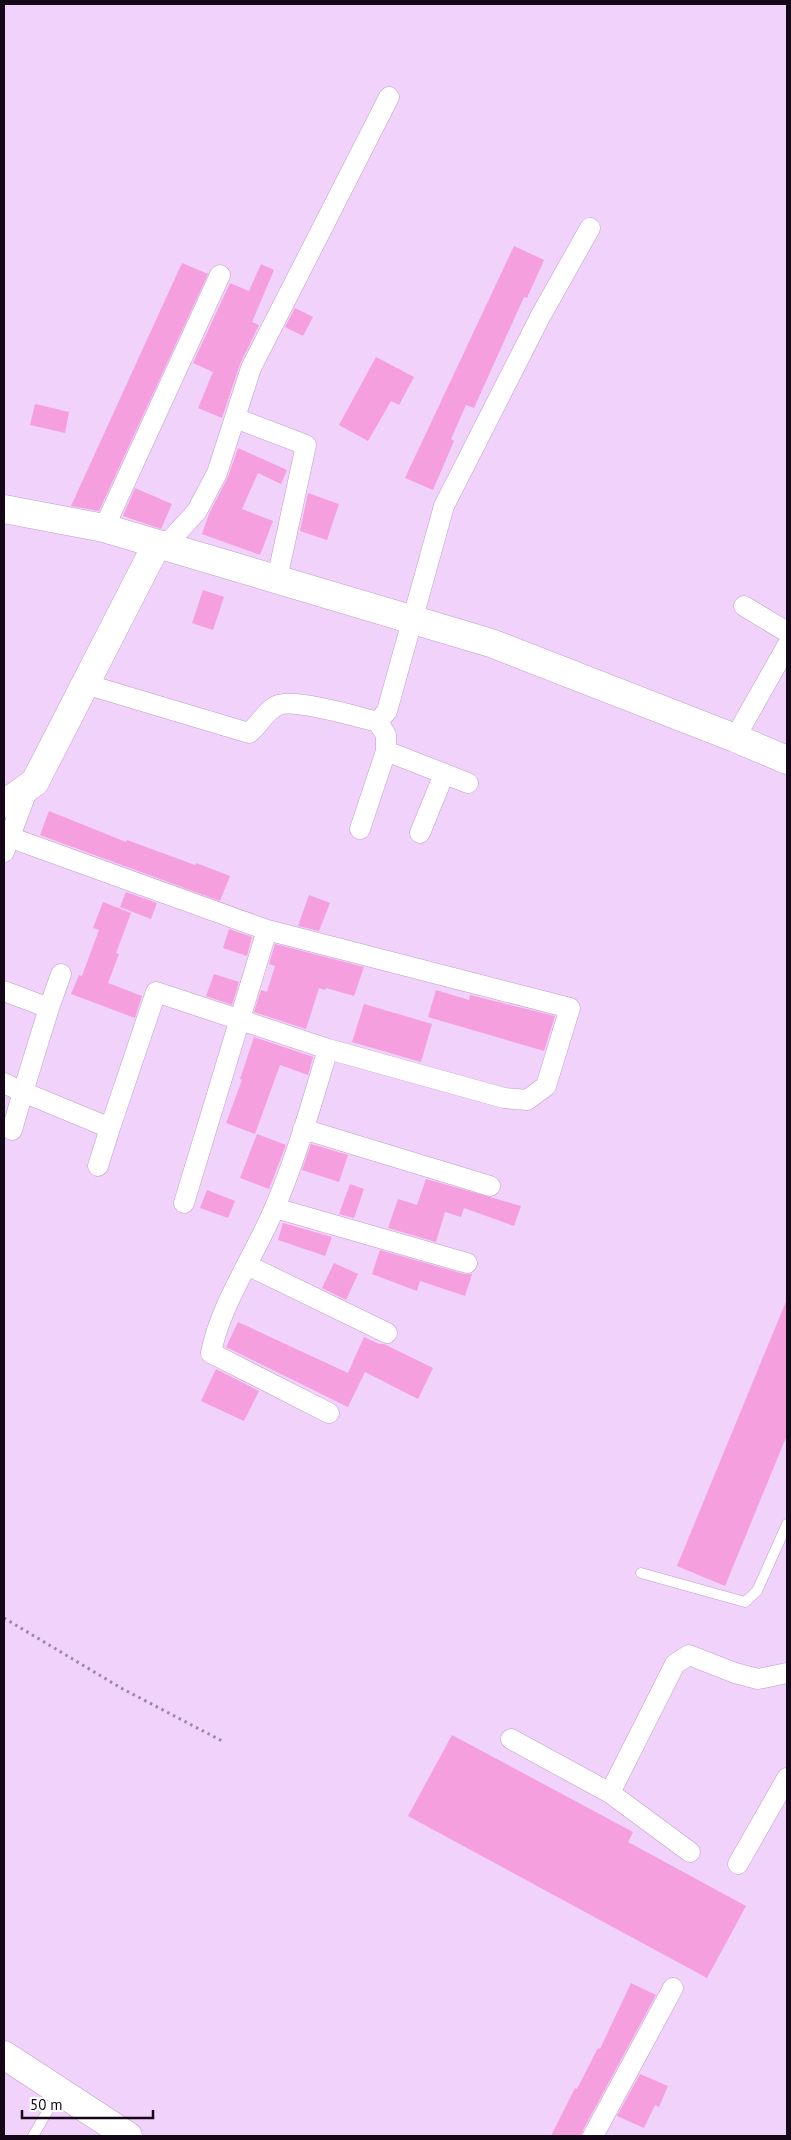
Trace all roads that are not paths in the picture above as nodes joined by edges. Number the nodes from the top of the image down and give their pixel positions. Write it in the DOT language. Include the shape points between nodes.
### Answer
graph roads {
  1 [pos="389,97"];
  2 [pos="590,228"];
  3 [pos="220,275"];
  4 [pos="235,418"];
  5 [pos="4,509"];
  6 [pos="104,528"];
  7 [pos="161,545"];
  8 [pos="277,579"];
  9 [pos="744,606"];
  10 [pos="411,619"];
  11 [pos="787,632"];
  12 [pos="787,646"];
  13 [pos="86,684"];
  14 [pos="378,722"];
  15 [pos="735,738"];
  16 [pos="386,751"];
  17 [pos="787,760"];
  18 [pos="444,774"];
  19 [pos="468,784"];
  20 [pos="11,798"];
  21 [pos="360,829"];
  22 [pos="420,833"];
  23 [pos="7,845"];
  24 [pos="267,930"];
  25 [pos="61,974"];
  26 [pos="4,990"];
  27 [pos="49,1008"];
  28 [pos="239,1021"];
  29 [pos="328,1049"];
  30 [pos="4,1084"];
  31 [pos="23,1092"];
  32 [pos="110,1128"];
  33 [pos="12,1130"];
  34 [pos="303,1130"];
  35 [pos="98,1166"];
  36 [pos="490,1186"];
  37 [pos="184,1203"];
  38 [pos="275,1208"];
  39 [pos="467,1263"];
  40 [pos="248,1265"];
  41 [pos="387,1333"];
  42 [pos="329,1413"];
  43 [pos="787,1524"];
  44 [pos="642,1573"];
  45 [pos="787,1673"];
  46 [pos="511,1740"];
  47 [pos="787,1778"];
  48 [pos="610,1793"];
  49 [pos="690,1852"];
  50 [pos="738,1864"];
  51 [pos="673,1988"];
  52 [pos="4,2055"];
  53 [pos="59,2092"];
  54 [pos="33,2136"];
  55 [pos="128,2136"];
  56 [pos="593,2136"];
  1 -- 4 [label="street" via="251,368"];
  2 -- 10 [label="street" via="540,316 444,506"];
  3 -- 6 [label="street"];
  4 -- 7 [label="street" via="217,473 197,511"];
  4 -- 8 [label="street" via="306,445"];
  5 -- 6 [label="main road"];
  6 -- 7 [label="main road"];
  7 -- 8 [label="main road"];
  7 -- 13 [label="main road"];
  8 -- 10 [label="main road"];
  9 -- 11 [label="street"];
  10 -- 14 [label="street" via="387,711"];
  10 -- 15 [label="main road" via="491,643"];
  12 -- 15 [label="street"];
  13 -- 14 [label="street" via="249,733 260,725 266,712 278,704 296,703"];
  13 -- 20 [label="main road" via="35,782"];
  14 -- 16 [label="street" via="386,736"];
  15 -- 17 [label="main road"];
  16 -- 18 [label="street"];
  16 -- 21 [label="street"];
  18 -- 19 [label="street"];
  18 -- 22 [label="street"];
  20 -- 23 [label="street"];
  23 -- 24 [label="street"];
  24 -- 28 [label="street"];
  24 -- 29 [label="street" via="570,1008 546,1086 527,1100 504,1098"];
  25 -- 27 [label="street"];
  26 -- 27 [label="street"];
  27 -- 31 [label="street"];
  28 -- 29 [label="street"];
  28 -- 32 [label="street" via="156,992"];
  28 -- 37 [label="street"];
  29 -- 34 [label="street"];
  30 -- 31 [label="street"];
  31 -- 32 [label="street"];
  31 -- 33 [label="street"];
  32 -- 35 [label="street"];
  34 -- 36 [label="street"];
  34 -- 38 [label="street"];
  38 -- 39 [label="street"];
  38 -- 40 [label="street"];
  40 -- 41 [label="street"];
  40 -- 42 [label="street" via="218,1327 211,1352"];
  43 -- 44 [label="lane" via="757,1591 745,1602"];
  45 -- 48 [label="street" via="758,1679 689,1654 675,1664"];
  46 -- 48 [label="street"];
  47 -- 50 [label="street"];
  48 -- 49 [label="street"];
  51 -- 56 [label="street"];
  52 -- 53 [label="main road"];
  53 -- 54 [label="lane"];
  53 -- 55 [label="main road"];
}
